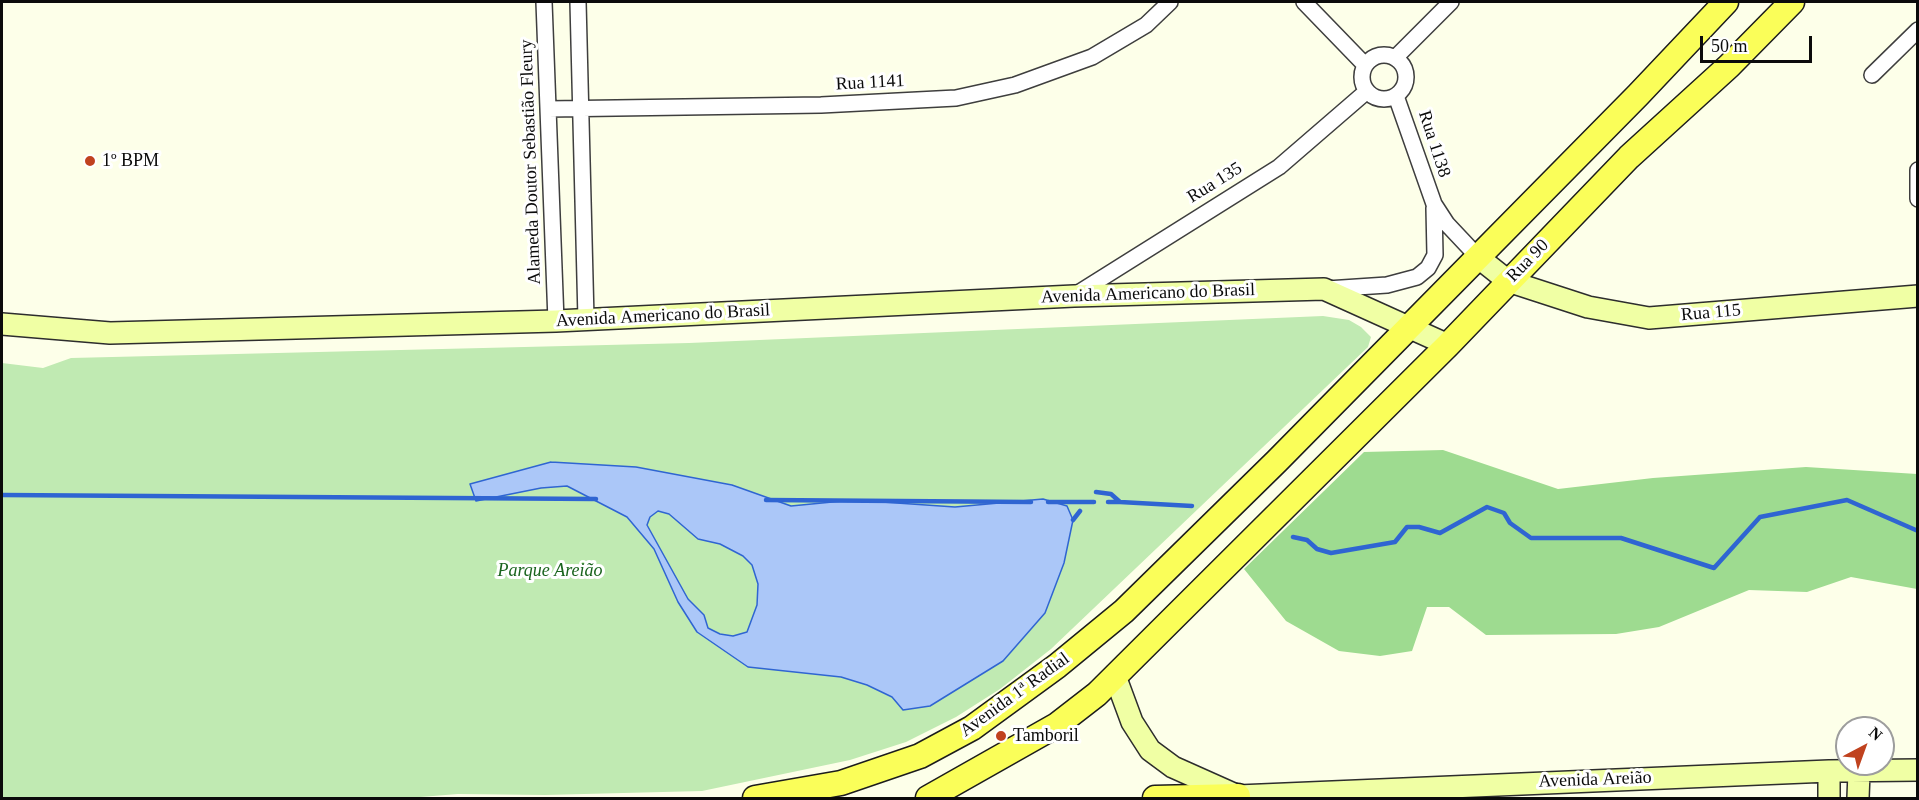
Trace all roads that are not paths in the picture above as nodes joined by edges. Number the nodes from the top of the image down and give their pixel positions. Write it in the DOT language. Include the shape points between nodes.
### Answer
graph roads {
  1 [pos="544,2"];
  2 [pos="578,2"];
  3 [pos="1170,2"];
  4 [pos="1304,2"];
  5 [pos="1451,2"];
  6 [pos="1726,2"];
  7 [pos="1792,2"];
  8 [pos="1917,30"];
  9 [pos="1395,58"];
  10 [pos="1365,65"];
  11 [pos="1872,75"];
  12 [pos="1366,91"];
  13 [pos="1396,96"];
  14 [pos="548,109"];
  15 [pos="580,109"];
  16 [pos="1917,170"];
  17 [pos="1917,199"];
  18 [pos="1434,204"];
  19 [pos="1435,255"];
  20 [pos="1479,258"];
  21 [pos="1508,282"];
  22 [pos="1324,289"];
  23 [pos="1074,296"];
  24 [pos="1917,296"];
  25 [pos="586,319"];
  26 [pos="556,321"];
  27 [pos="2,324"];
  28 [pos="1409,329"];
  29 [pos="1448,345"];
  30 [pos="1228,509"];
  31 [pos="1115,676"];
  32 [pos="1917,770"];
  33 [pos="1829,771"];
  34 [pos="1835,771"];
  35 [pos="1895,771"];
  36 [pos="1859,776"];
  37 [pos="1369,794"];
  38 [pos="1238,796"];
  39 [pos="755,798"];
  40 [pos="927,798"];
  41 [pos="1155,798"];
  42 [pos="1829,798"];
  43 [pos="1858,798"];
  1 -- 14 [label="street, Alameda Doutor Sebastião Fleury"];
  2 -- 15 [label="street"];
  3 -- 15 [label="street, Rua 1141" via="1146,25 1092,57 1015,85 956,98 821,105"];
  4 -- 10 [label="street"];
  5 -- 9 [label="street"];
  6 -- 20 [label="main road, Rua 90"];
  7 -- 21 [label="main road, Rua 90" via="1629,157"];
  8 -- 11 [label="street"];
  9 -- 10 [label="street" via="1377,56"];
  9 -- 13 [label="street" via="1406,75"];
  10 -- 12 [label="street" via="1362,72"];
  12 -- 13 [label="street" via="1380,99"];
  12 -- 23 [label="street, Rua 135" via="1279,167"];
  13 -- 18 [label="street, Rua 1138"];
  14 -- 15 [label="street, Rua 1141"];
  14 -- 26 [label="street, Alameda Doutor Sebastião Fleury"];
  15 -- 25 [label="street"];
  16 -- 17 [label="street"];
  18 -- 19 [label="street, Rua 1138"];
  18 -- 20 [label="street, Rua 1138"];
  19 -- 22 [label="street, Avenida Americano do Brasil" via="1428,268 1404,283"];
  20 -- 21 [label="street"];
  20 -- 28 [label="main road, Rua 90"];
  21 -- 24 [label="street, Rua 115" via="1588,307 1649,318"];
  21 -- 29 [label="main road, Rua 90"];
  22 -- 23 [label="street, Avenida Americano do Brasil"];
  22 -- 28 [label="street, Avenida Americano do Brasil"];
  23 -- 25 [label="street, Avenida Americano do Brasil"];
  25 -- 26 [label="street, Avenida Americano do Brasil"];
  26 -- 27 [label="street, Avenida Americano do Brasil" via="110,333"];
  28 -- 29 [label="street, Avenida Americano do Brasil"];
  28 -- 30 [label="main road, Rua 90"];
  29 -- 31 [label="main road, Rua 90"];
  30 -- 39 [label="main road, Avenida 1ª Radial" via="1124,611 1058,666 972,728 920,756 841,783"];
  31 -- 38 [label="street" via="1132,722 1150,750 1173,767"];
  31 -- 40 [label="main road" via="1057,725"];
  32 -- 35 [label="street, Avenida Areião"];
  33 -- 34 [label="street, Avenida Areião"];
  33 -- 37 [label="street, Avenida Areião"];
  33 -- 42 [label="street"];
  36 -- 43 [label="street"];
  37 -- 38 [label="street, Avenida Areião"];
  38 -- 41 [label="main road"];
}
